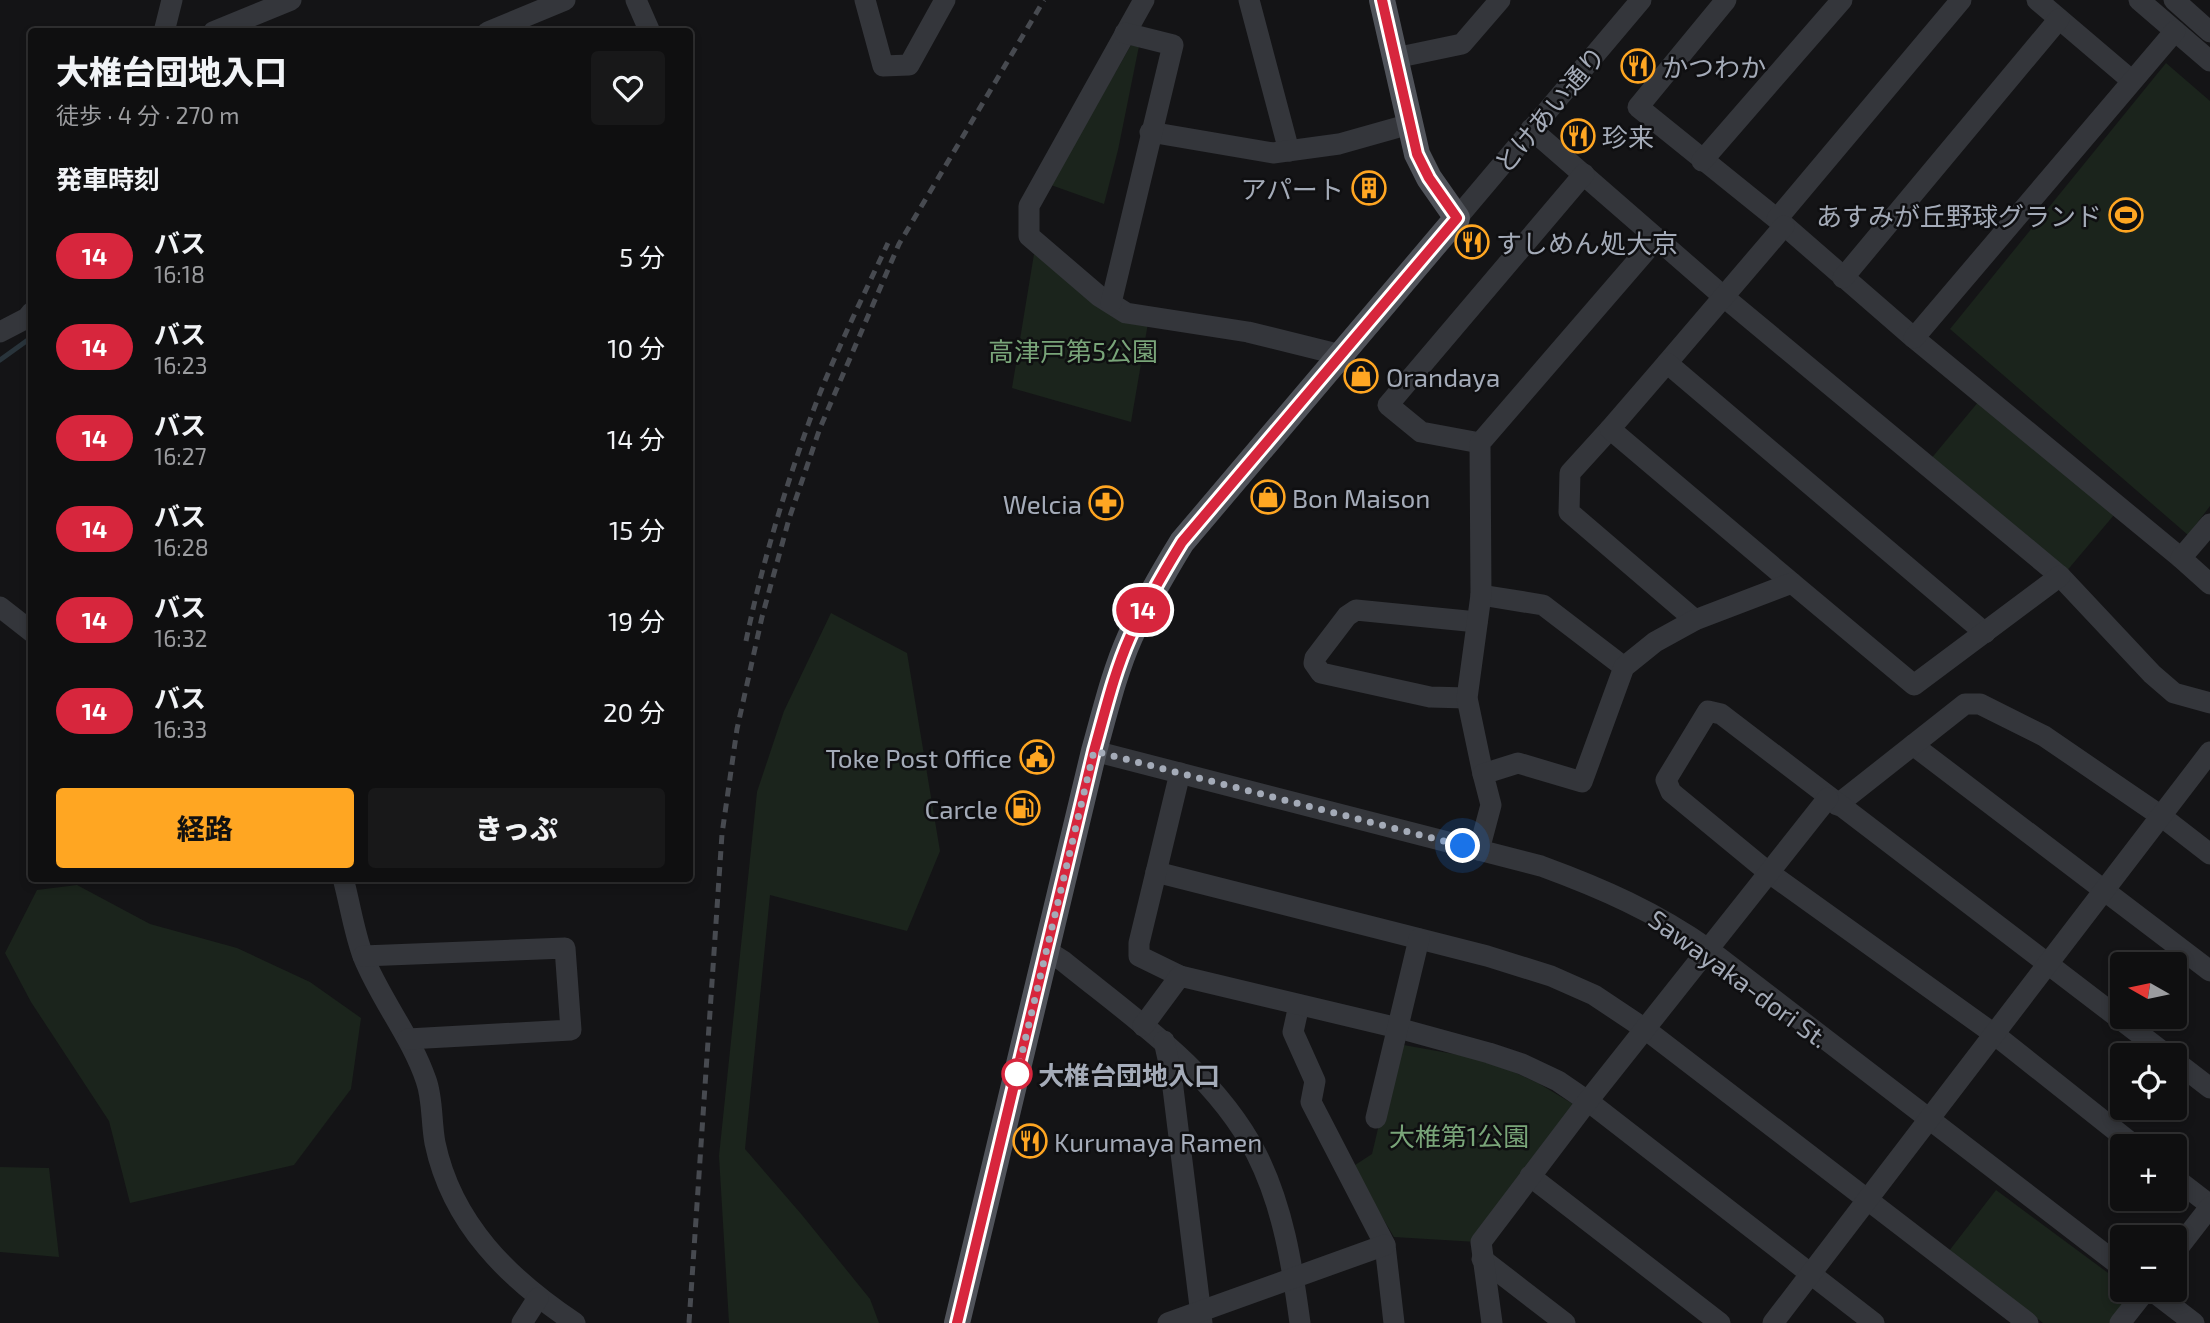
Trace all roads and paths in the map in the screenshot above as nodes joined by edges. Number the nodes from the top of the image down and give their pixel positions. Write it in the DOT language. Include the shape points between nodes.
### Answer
graph roads {
  1 [pos="173,0"];
  2 [pos="291,0"];
  3 [pos="565,0"];
  4 [pos="636,0"];
  5 [pos="865,0"];
  6 [pos="946,0"];
  7 [pos="1143,0"];
  8 [pos="1248,0"];
  9 [pos="1382,0"];
  10 [pos="1500,0"];
  11 [pos="1641,0"];
  12 [pos="1726,0"];
  13 [pos="1842,0"];
  14 [pos="1961,0"];
  15 [pos="2037,0"];
  16 [pos="2139,0"];
  17 [pos="2174,0"];
  18 [pos="2059,19"];
  19 [pos="538,22"];
  20 [pos="165,28"];
  21 [pos="223,28"];
  22 [pos="508,28"];
  23 [pos="648,28"];
  24 [pos="2175,31"];
  25 [pos="2210,32"];
  26 [pos="1125,33"];
  27 [pos="1395,58"];
  28 [pos="2210,61"];
  29 [pos="2132,80"];
  30 [pos="1410,124"];
  31 [pos="1531,129"];
  32 [pos="1150,132"];
  33 [pos="1289,152"];
  34 [pos="1702,161"];
  35 [pos="1584,174"];
  36 [pos="1457,218"];
  37 [pos="1780,222"];
  38 [pos="1657,238"];
  39 [pos="1843,278"];
  40 [pos="1724,297"];
  41 [pos="1111,303"];
  42 [pos="28,317"];
  43 [pos="0,332"];
  44 [pos="1914,338"];
  45 [pos="1341,355"];
  46 [pos="1667,363"];
  47 [pos="1610,429"];
  48 [pos="1480,443"];
  49 [pos="2210,524"];
  50 [pos="2181,558"];
  51 [pos="2060,576"];
  52 [pos="1792,583"];
  53 [pos="2210,584"];
  54 [pos="1481,595"];
  55 [pos="0,607"];
  56 [pos="1695,620"];
  57 [pos="1477,622"];
  58 [pos="28,629"];
  59 [pos="1985,634"];
  60 [pos="1623,667"];
  61 [pos="1467,698"];
  62 [pos="2210,703"];
  63 [pos="1913,745"];
  64 [pos="1094,751"];
  65 [pos="2210,752"];
  66 [pos="1180,773"];
  67 [pos="1483,774"];
  68 [pos="1832,802"];
  69 [pos="2161,816"];
  70 [pos="1479,850"];
  71 [pos="2210,854"];
  72 [pos="1156,872"];
  73 [pos="1768,872"];
  74 [pos="344,882"];
  75 [pos="2104,890"];
  76 [pos="1419,939"];
  77 [pos="1708,949"];
  78 [pos="1046,951"];
  79 [pos="363,956"];
  80 [pos="2047,964"];
  81 [pos="2210,971"];
  82 [pos="1180,976"];
  83 [pos="1299,1005"];
  84 [pos="1143,1026"];
  85 [pos="1398,1028"];
  86 [pos="1645,1029"];
  87 [pos="1994,1034"];
  88 [pos="408,1039"];
  89 [pos="1164,1041"];
  90 [pos="2151,1043"];
  91 [pos="2187,1070"];
  92 [pos="2210,1088"];
  93 [pos="1587,1102"];
  94 [pos="1376,1118"];
  95 [pos="1929,1119"];
  96 [pos="2120,1134"];
  97 [pos="1530,1176"];
  98 [pos="2187,1188"];
  99 [pos="1867,1199"];
  100 [pos="2210,1206"];
  101 [pos="2187,1236"];
  102 [pos="1385,1245"];
  103 [pos="2110,1258"];
  104 [pos="1482,1259"];
  105 [pos="1810,1274"];
  106 [pos="1294,1277"];
  107 [pos="538,1298"];
  108 [pos="2137,1302"];
  109 [pos="2167,1302"];
  110 [pos="1202,1317"];
  111 [pos="522,1323"];
  112 [pos="575,1323"];
  113 [pos="957,1323"];
  114 [pos="1168,1323"];
  115 [pos="1300,1323"];
  116 [pos="1394,1323"];
  117 [pos="1492,1323"];
  118 [pos="1565,1323"];
  119 [pos="1720,1323"];
  120 [pos="1773,1323"];
  121 [pos="1874,1323"];
  122 [pos="2028,1323"];
  123 [pos="2120,1323"];
  124 [pos="2194,1323"];
  1 -- 20 [label="street"];
  2 -- 21 [label="street"];
  3 -- 19 [label="street"];
  4 -- 23 [label="street"];
  5 -- 6 [label="street" via="883,66 909,65"];
  7 -- 26 [label="street"];
  8 -- 33 [label="street"];
  9 -- 27 [label="main road"];
  10 -- 27 [label="street" via="1462,44"];
  11 -- 31 [label="street, とけあい通り"];
  12 -- 34 [label="street" via="1638,107"];
  13 -- 34 [label="street"];
  14 -- 37 [label="street"];
  15 -- 18 [label="street"];
  16 -- 24 [label="street"];
  17 -- 25 [label="street"];
  18 -- 29 [label="street"];
  18 -- 39 [label="street"];
  19 -- 22 [label="street"];
  24 -- 28 [label="street"];
  24 -- 29 [label="street"];
  26 -- 32 [label="street" via="1173,45"];
  26 -- 41 [label="street" via="1029,206 1029,236"];
  27 -- 30 [label="main road"];
  29 -- 44 [label="street"];
  30 -- 33 [label="street"];
  30 -- 36 [label="main road" via="1429,178"];
  31 -- 35 [label="street"];
  31 -- 36 [label="street, とけあい通り"];
  32 -- 33 [label="street"];
  32 -- 41 [label="street"];
  34 -- 37 [label="street"];
  35 -- 38 [label="street"];
  35 -- 48 [label="street" via="1388,405 1421,432"];
  36 -- 45 [label="main road"];
  37 -- 39 [label="street"];
  37 -- 40 [label="street"];
  38 -- 40 [label="street"];
  38 -- 48 [label="street"];
  39 -- 44 [label="street"];
  40 -- 46 [label="street"];
  40 -- 51 [label="street"];
  41 -- 45 [label="street" via="1126,313 1248,332"];
  42 -- 43 [label="street"];
  44 -- 50 [label="street"];
  45 -- 64 [label="main road" via="1182,542 1129,639"];
  46 -- 47 [label="street"];
  46 -- 59 [label="street"];
  47 -- 52 [label="street"];
  47 -- 56 [label="street" via="1570,473 1569,512"];
  48 -- 54 [label="street"];
  49 -- 50 [label="street"];
  50 -- 53 [label="street"];
  51 -- 59 [label="street"];
  51 -- 62 [label="street" via="2152,674 2175,692"];
  52 -- 56 [label="street"];
  52 -- 59 [label="street" via="1914,685"];
  54 -- 57 [label="street"];
  54 -- 60 [label="street" via="1543,605"];
  55 -- 58 [label="street"];
  56 -- 60 [label="street"];
  57 -- 61 [label="street"];
  57 -- 61 [label="street" via="1356,610 1314,663 1321,673 1430,697"];
  60 -- 67 [label="street" via="1582,782 1518,763"];
  61 -- 67 [label="street"];
  63 -- 68 [label="street"];
  63 -- 69 [label="street" via="1965,704 1980,704 2044,736"];
  63 -- 75 [label="street"];
  64 -- 66 [label="street, Sawayaka-dori St."];
  64 -- 78 [label="main road"];
  65 -- 69 [label="street"];
  66 -- 70 [label="street, Sawayaka-dori St."];
  66 -- 72 [label="street"];
  67 -- 70 [label="street" via="1491,805"];
  68 -- 73 [label="street"];
  68 -- 73 [label="street" via="1721,714 1708,711 1666,779 1671,792"];
  68 -- 80 [label="street"];
  69 -- 71 [label="street"];
  69 -- 75 [label="street"];
  70 -- 77 [label="street, Sawayaka-dori St." via="1598,887 1644,908"];
  72 -- 76 [label="street"];
  72 -- 82 [label="street" via="1139,956"];
  73 -- 77 [label="street"];
  73 -- 87 [label="street"];
  74 -- 79 [label="street"];
  75 -- 80 [label="street"];
  75 -- 81 [label="street"];
  76 -- 85 [label="street"];
  76 -- 86 [label="street" via="1551,976 1594,995"];
  77 -- 86 [label="street"];
  77 -- 95 [label="street, Sawayaka-dori St."];
  78 -- 84 [label="street"];
  78 -- 113 [label="main road"];
  79 -- 88 [label="street"];
  79 -- 88 [label="street" via="565,948 571,1030"];
  80 -- 87 [label="street"];
  80 -- 90 [label="street"];
  82 -- 83 [label="street"];
  82 -- 84 [label="street"];
  83 -- 85 [label="street"];
  83 -- 102 [label="street" via="1293,1032 1315,1081 1311,1102"];
  84 -- 89 [label="street"];
  85 -- 93 [label="street" via="1521,1064 1558,1081"];
  85 -- 94 [label="street"];
  86 -- 93 [label="street"];
  86 -- 99 [label="street"];
  87 -- 95 [label="street"];
  87 -- 96 [label="street"];
  88 -- 107 [label="street" via="427,1082 435,1144 456,1205 500,1261"];
  89 -- 106 [label="street" via="1218,1098 1255,1152 1274,1196"];
  89 -- 110 [label="street"];
  91 -- 92 [label="street"];
  93 -- 97 [label="street"];
  93 -- 105 [label="street"];
  95 -- 99 [label="street"];
  95 -- 103 [label="street, Sawayaka-dori St."];
  97 -- 104 [label="street" via="1481,1242"];
  97 -- 119 [label="street"];
  98 -- 100 [label="street"];
  99 -- 105 [label="street"];
  99 -- 122 [label="street"];
  100 -- 101 [label="street"];
  102 -- 106 [label="street"];
  102 -- 116 [label="street"];
  104 -- 117 [label="street"];
  104 -- 118 [label="street"];
  105 -- 120 [label="street"];
  105 -- 121 [label="street"];
  106 -- 110 [label="street"];
  106 -- 115 [label="street"];
  107 -- 111 [label="street"];
  107 -- 112 [label="street"];
  108 -- 123 [label="street"];
  109 -- 124 [label="street"];
  110 -- 114 [label="street"];
}
